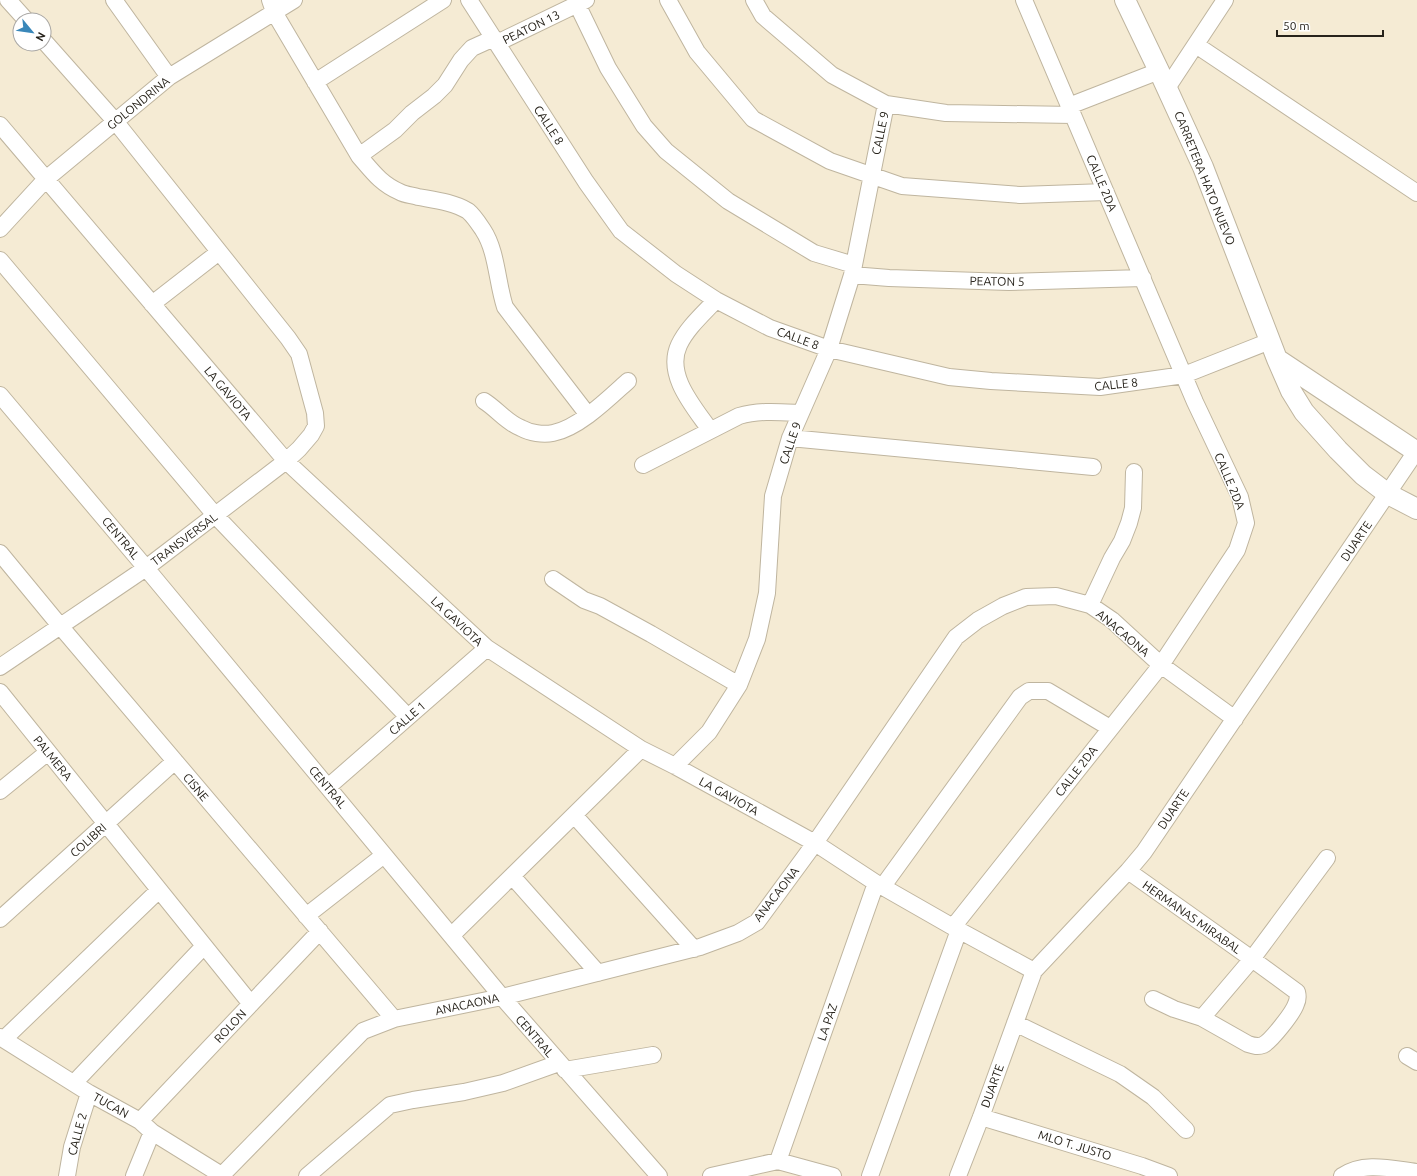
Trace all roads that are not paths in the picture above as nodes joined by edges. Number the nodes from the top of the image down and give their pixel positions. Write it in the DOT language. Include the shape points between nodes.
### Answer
graph roads {
  1 [pos="8,0"];
  2 [pos="114,0"];
  3 [pos="294,0"];
  4 [pos="443,0"];
  5 [pos="469,0"];
  6 [pos="668,0"];
  7 [pos="754,0"];
  8 [pos="1024,0"];
  9 [pos="1125,0"];
  10 [pos="1225,0"];
  11 [pos="582,2"];
  12 [pos="272,6"];
  13 [pos="19,12"];
  14 [pos="496,41"];
  15 [pos="1196,45"];
  16 [pos="52,50"];
  17 [pos="169,77"];
  18 [pos="1163,80"];
  19 [pos="315,82"];
  20 [pos="886,104"];
  21 [pos="1071,110"];
  22 [pos="115,121"];
  23 [pos="0,125"];
  24 [pos="359,156"];
  25 [pos="871,175"];
  26 [pos="46,179"];
  27 [pos="1106,192"];
  28 [pos="1417,193"];
  29 [pos="0,229"];
  30 [pos="219,252"];
  31 [pos="0,260"];
  32 [pos="853,270"];
  33 [pos="1143,278"];
  34 [pos="716,300"];
  35 [pos="152,304"];
  36 [pos="829,349"];
  37 [pos="1273,350"];
  38 [pos="1184,375"];
  39 [pos="628,381"];
  40 [pos="0,395"];
  41 [pos="484,401"];
  42 [pos="801,413"];
  43 [pos="588,415"];
  44 [pos="710,430"];
  45 [pos="790,438"];
  46 [pos="1417,451"];
  47 [pos="286,461"];
  48 [pos="643,465"];
  49 [pos="1093,467"];
  50 [pos="1134,472"];
  51 [pos="1388,494"];
  52 [pos="1417,508"];
  53 [pos="215,516"];
  54 [pos="0,553"];
  55 [pos="146,568"];
  56 [pos="554,579"];
  57 [pos="1090,605"];
  58 [pos="60,627"];
  59 [pos="487,648"];
  60 [pos="1161,665"];
  61 [pos="0,667"];
  62 [pos="739,685"];
  63 [pos="0,692"];
  64 [pos="408,717"];
  65 [pos="1235,719"];
  66 [pos="1110,728"];
  67 [pos="641,749"];
  68 [pos="48,752"];
  69 [pos="175,761"];
  70 [pos="675,766"];
  71 [pos="328,787"];
  72 [pos="0,791"];
  73 [pos="574,815"];
  74 [pos="105,824"];
  75 [pos="815,843"];
  76 [pos="384,855"];
  77 [pos="1328,858"];
  78 [pos="1128,871"];
  79 [pos="512,876"];
  80 [pos="879,884"];
  81 [pos="159,890"];
  82 [pos="306,916"];
  83 [pos="0,919"];
  84 [pos="956,929"];
  85 [pos="320,931"];
  86 [pos="452,935"];
  87 [pos="204,946"];
  88 [pos="694,949"];
  89 [pos="1252,958"];
  90 [pos="1034,972"];
  91 [pos="598,973"];
  92 [pos="502,997"];
  93 [pos="1153,999"];
  94 [pos="251,1004"];
  95 [pos="1202,1018"];
  96 [pos="394,1020"];
  97 [pos="1015,1023"];
  98 [pos="2,1038"];
  99 [pos="653,1055"];
  100 [pos="562,1066"];
  101 [pos="74,1083"];
  102 [pos="89,1093"];
  103 [pos="981,1117"];
  104 [pos="140,1121"];
  105 [pos="1186,1130"];
  106 [pos="152,1132"];
  107 [pos="778,1161"];
  108 [pos="1417,1172"];
  109 [pos="223,1175"];
  110 [pos="67,1176"];
  111 [pos="134,1176"];
  112 [pos="307,1176"];
  113 [pos="659,1176"];
  114 [pos="711,1176"];
  115 [pos="833,1176"];
  116 [pos="870,1176"];
  117 [pos="958,1176"];
  118 [pos="1168,1176"];
  119 [pos="1342,1176"];
  1 -- 13 [label="street"];
  2 -- 17 [label="street"];
  3 -- 12 [label="street, GOLONDRINA"];
  4 -- 19 [label="street"];
  5 -- 14 [label="street, CALLE 8"];
  6 -- 25 [label="street" via="697,52 753,119 830,161"];
  7 -- 20 [label="street" via="763,16 832,75"];
  8 -- 21 [label="street, CALLE 2DA"];
  9 -- 18 [label="main road, CARRETERA HATO NUEVO"];
  10 -- 15 [label="street"];
  11 -- 14 [label="street, PEATON 13"];
  11 -- 32 [label="street, PEATON 5" via="612,74 644,126 666,150 735,205 814,253"];
  12 -- 17 [label="street, GOLONDRINA"];
  12 -- 19 [label="street"];
  14 -- 24 [label="street, PEATON 13" via="472,48 461,60 445,86 395,130"];
  14 -- 34 [label="street, CALLE 8" via="586,182 621,230 676,274"];
  15 -- 18 [label="street"];
  15 -- 28 [label="street"];
  16 -- 22 [label="street"];
  17 -- 22 [label="street, GOLONDRINA"];
  18 -- 21 [label="street"];
  18 -- 37 [label="main road, CARRETERA HATO NUEVO" via="1203,167"];
  19 -- 24 [label="street"];
  20 -- 21 [label="street" via="946,113"];
  20 -- 25 [label="street, CALLE 9"];
  21 -- 27 [label="street, CALLE 2DA"];
  22 -- 26 [label="street, GOLONDRINA"];
  22 -- 30 [label="street"];
  23 -- 26 [label="street, LA GAVIOTA"];
  24 -- 43 [label="street" via="385,185 402,193 450,204 474,217 491,249 505,307"];
  25 -- 27 [label="street" via="902,186 1020,195"];
  25 -- 32 [label="street, CALLE 9"];
  26 -- 29 [label="street, GOLONDRINA"];
  26 -- 35 [label="street, LA GAVIOTA"];
  27 -- 33 [label="street, CALLE 2DA"];
  30 -- 35 [label="street"];
  30 -- 47 [label="street, TRANSVERSAL" via="299,354 314,408 316,426 311,435"];
  31 -- 53 [label="street"];
  32 -- 33 [label="street, PEATON 5" via="889,278 1009,282"];
  32 -- 36 [label="street, CALLE 9"];
  33 -- 38 [label="street, CALLE 2DA"];
  34 -- 36 [label="street, CALLE 8" via="770,328"];
  34 -- 44 [label="street" via="687,332 675,354 681,385"];
  35 -- 47 [label="street, LA GAVIOTA"];
  36 -- 38 [label="street, CALLE 8" via="948,377 991,381 1100,387"];
  36 -- 42 [label="street, CALLE 9"];
  37 -- 38 [label="street, CALLE 8"];
  37 -- 46 [label="main road"];
  37 -- 51 [label="main road, CARRETERA HATO NUEVO" via="1290,391 1304,412 1363,475"];
  38 -- 60 [label="street, CALLE 2DA" via="1240,497 1246,523 1237,550"];
  39 -- 43 [label="street"];
  40 -- 55 [label="street, CENTRAL"];
  41 -- 43 [label="street" via="519,428 542,434 564,429"];
  42 -- 44 [label="street" via="746,414"];
  42 -- 45 [label="street, CALLE 9"];
  44 -- 48 [label="street"];
  45 -- 49 [label="street"];
  45 -- 62 [label="street, CALLE 9" via="773,496 767,593 762,618 757,639"];
  46 -- 51 [label="street, DUARTE"];
  47 -- 53 [label="street, TRANSVERSAL"];
  47 -- 59 [label="street, LA GAVIOTA"];
  50 -- 57 [label="street" via="1133,508 1129,523"];
  51 -- 52 [label="main road, CARRETERA HATO NUEVO"];
  51 -- 65 [label="street, DUARTE"];
  53 -- 55 [label="street, TRANSVERSAL"];
  53 -- 64 [label="street"];
  54 -- 58 [label="street, CISNE"];
  55 -- 58 [label="street, TRANSVERSAL"];
  55 -- 71 [label="street, CENTRAL"];
  56 -- 62 [label="street" via="584,600 652,634"];
  57 -- 60 [label="street, ANACAONA" via="1112,620"];
  57 -- 75 [label="street, ANACAONA" via="1056,596 1026,597 978,620 956,637"];
  58 -- 61 [label="street, TRANSVERSAL"];
  58 -- 69 [label="street, CISNE"];
  59 -- 64 [label="street, CALLE 1"];
  59 -- 67 [label="street, LA GAVIOTA"];
  60 -- 65 [label="street, ANACAONA"];
  60 -- 66 [label="street, CALLE 2DA"];
  62 -- 70 [label="street, CALLE 9" via="709,732"];
  63 -- 68 [label="street, PALMERA"];
  64 -- 71 [label="street, CALLE 1"];
  65 -- 78 [label="street, DUARTE" via="1144,852"];
  66 -- 80 [label="street, LA PAZ" via="1048,691 1029,691 1020,697"];
  66 -- 84 [label="street, CALLE 2DA"];
  67 -- 70 [label="street, LA GAVIOTA"];
  67 -- 73 [label="street"];
  68 -- 72 [label="street"];
  68 -- 74 [label="street, PALMERA"];
  69 -- 74 [label="street, COLIBRI"];
  69 -- 82 [label="street, CISNE"];
  70 -- 75 [label="street, LA GAVIOTA"];
  71 -- 76 [label="street, CENTRAL"];
  73 -- 79 [label="street"];
  73 -- 88 [label="street"];
  74 -- 81 [label="street, PALMERA"];
  74 -- 83 [label="street, COLIBRI"];
  75 -- 80 [label="street, LA GAVIOTA"];
  75 -- 88 [label="street, ANACAONA" via="757,922 738,933"];
  76 -- 82 [label="street"];
  76 -- 86 [label="street, CENTRAL"];
  77 -- 89 [label="street, HERMANAS MIRABAL"];
  78 -- 89 [label="street, HERMANAS MIRABAL"];
  78 -- 90 [label="street, DUARTE"];
  79 -- 86 [label="street"];
  79 -- 91 [label="street"];
  80 -- 84 [label="street, LA GAVIOTA"];
  80 -- 107 [label="street, LA PAZ"];
  81 -- 87 [label="street, PALMERA"];
  81 -- 98 [label="street"];
  82 -- 85 [label="street, CISNE"];
  84 -- 90 [label="street, LA GAVIOTA"];
  84 -- 116 [label="street, CALLE 2DA"];
  85 -- 94 [label="street, ROLON"];
  85 -- 96 [label="street, CISNE"];
  86 -- 92 [label="street, CENTRAL"];
  87 -- 94 [label="street, PALMERA"];
  87 -- 101 [label="street"];
  88 -- 91 [label="street, ANACAONA"];
  89 -- 95 [label="street"];
  89 -- 95 [label="street" via="1297,992 1296,1004 1270,1041 1254,1046"];
  90 -- 97 [label="street, DUARTE"];
  91 -- 92 [label="street, ANACAONA"];
  92 -- 96 [label="street, ANACAONA"];
  92 -- 100 [label="street, CENTRAL"];
  93 -- 95 [label="street"];
  94 -- 104 [label="street, ROLON"];
  96 -- 109 [label="street, ANACAONA" via="363,1031"];
  97 -- 103 [label="street, DUARTE"];
  97 -- 105 [label="street" via="1120,1074 1153,1097"];
  98 -- 101 [label="street, TUCAN"];
  99 -- 100 [label="street"];
  100 -- 112 [label="street" via="504,1083 390,1105"];
  100 -- 113 [label="street, CENTRAL"];
  101 -- 102 [label="street, TUCAN"];
  102 -- 104 [label="street, TUCAN"];
  102 -- 110 [label="street, CALLE 2" via="72,1147"];
  103 -- 117 [label="street, DUARTE"];
  103 -- 118 [label="street, MLO T. JUSTO"];
  104 -- 106 [label="street, TUCAN"];
  106 -- 109 [label="street, TUCAN"];
  106 -- 111 [label="street"];
  107 -- 114 [label="street"];
  107 -- 115 [label="street"];
  108 -- 119 [label="street" via="1370,1166 1358,1168"];
}
